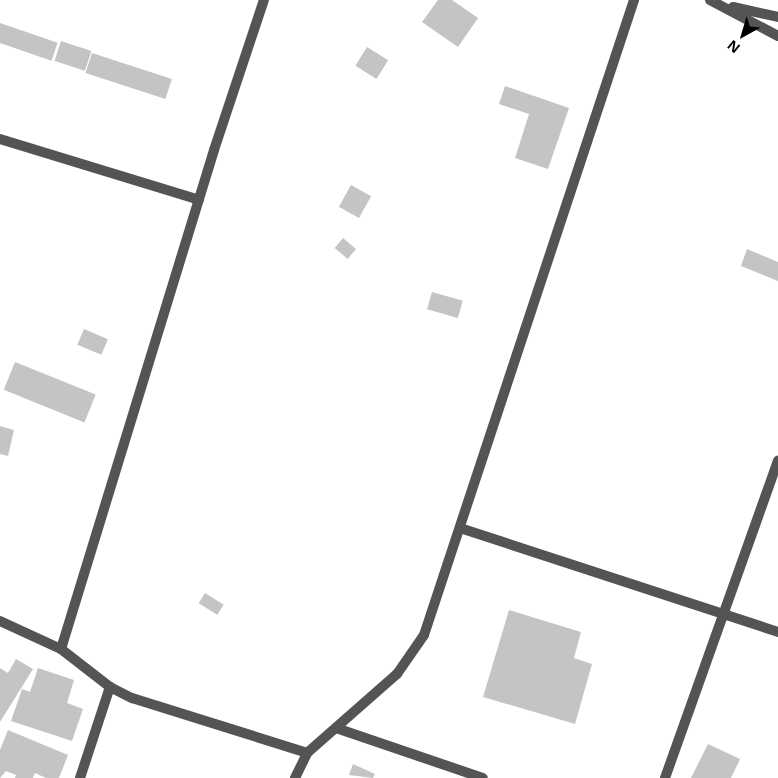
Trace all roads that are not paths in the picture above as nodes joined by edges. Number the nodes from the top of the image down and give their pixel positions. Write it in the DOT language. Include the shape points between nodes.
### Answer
graph roads {
  1 [pos="264,0"];
  2 [pos="634,0"];
  3 [pos="710,0"];
  4 [pos="721,4"];
  5 [pos="778,17"];
  6 [pos="778,36"];
  7 [pos="0,139"];
  8 [pos="199,200"];
  9 [pos="778,460"];
  10 [pos="460,528"];
  11 [pos="724,615"];
  12 [pos="0,621"];
  13 [pos="778,632"];
  14 [pos="61,649"];
  15 [pos="110,686"];
  16 [pos="336,728"];
  17 [pos="307,753"];
  18 [pos="80,778"];
  19 [pos="296,778"];
  20 [pos="483,778"];
  21 [pos="665,778"];
  1 -- 8 [label="street"];
  2 -- 10 [label="street"];
  3 -- 4 [label="street"];
  4 -- 5 [label="street"];
  4 -- 6 [label="street"];
  7 -- 8 [label="street"];
  8 -- 14 [label="street"];
  9 -- 11 [label="street"];
  10 -- 11 [label="street"];
  10 -- 16 [label="street" via="424,635 397,674"];
  11 -- 13 [label="street"];
  11 -- 21 [label="street"];
  12 -- 14 [label="street"];
  14 -- 15 [label="street"];
  15 -- 17 [label="street" via="132,698"];
  15 -- 18 [label="street"];
  16 -- 17 [label="street"];
  16 -- 20 [label="street"];
  17 -- 19 [label="street"];
}
